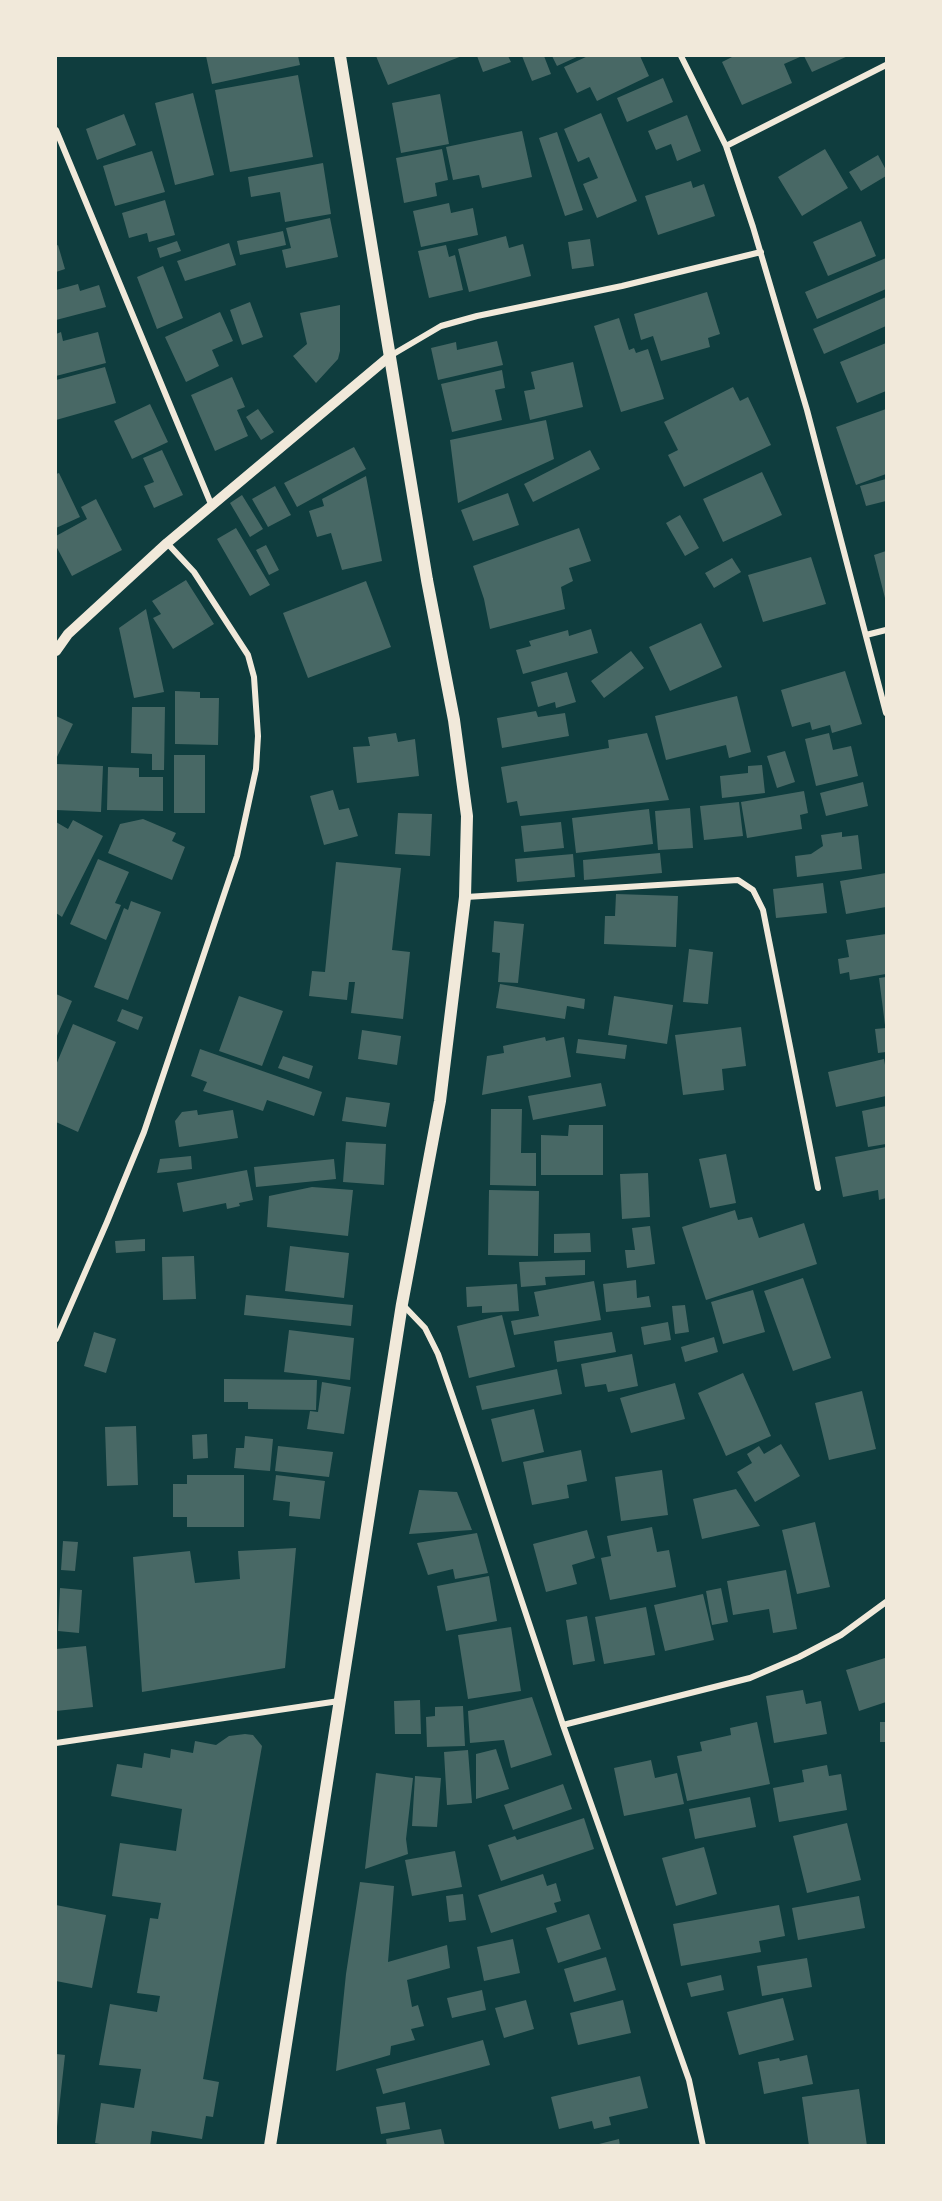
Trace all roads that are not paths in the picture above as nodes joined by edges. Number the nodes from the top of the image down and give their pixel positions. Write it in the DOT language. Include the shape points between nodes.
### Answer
graph roads {
  1 [pos="340,56"];
  2 [pos="681,56"];
  3 [pos="886,65"];
  4 [pos="56,130"];
  5 [pos="726,146"];
  6 [pos="761,252"];
  7 [pos="390,356"];
  8 [pos="211,504"];
  9 [pos="167,543"];
  10 [pos="886,630"];
  11 [pos="866,635"];
  12 [pos="56,651"];
  13 [pos="886,713"];
  14 [pos="465,897"];
  15 [pos="818,1188"];
  16 [pos="402,1304"];
  17 [pos="56,1340"];
  18 [pos="886,1602"];
  19 [pos="339,1701"];
  20 [pos="563,1725"];
  21 [pos="56,1743"];
  22 [pos="270,2145"];
  23 [pos="703,2145"];
  1 -- 7 [label="main road"];
  2 -- 5 [label="street"];
  3 -- 5 [label="street"];
  4 -- 8 [label="street"];
  5 -- 6 [label="street"];
  6 -- 7 [label="street" via="441,326"];
  6 -- 11 [label="street"];
  7 -- 8 [label="street"];
  7 -- 14 [label="main road" via="467,816"];
  8 -- 9 [label="street"];
  9 -- 12 [label="street" via="68,634"];
  9 -- 17 [label="street" via="194,572 248,655 254,677 256,769 237,856 144,1132"];
  10 -- 11 [label="street"];
  11 -- 13 [label="street"];
  14 -- 15 [label="street" via="738,880 753,890 763,910"];
  14 -- 16 [label="main road" via="440,1101"];
  16 -- 19 [label="main road"];
  16 -- 20 [label="street" via="425,1328 438,1354"];
  18 -- 20 [label="street" via="841,1635 750,1678"];
  19 -- 21 [label="street"];
  19 -- 22 [label="main road"];
  20 -- 23 [label="street" via="689,2080"];
}
